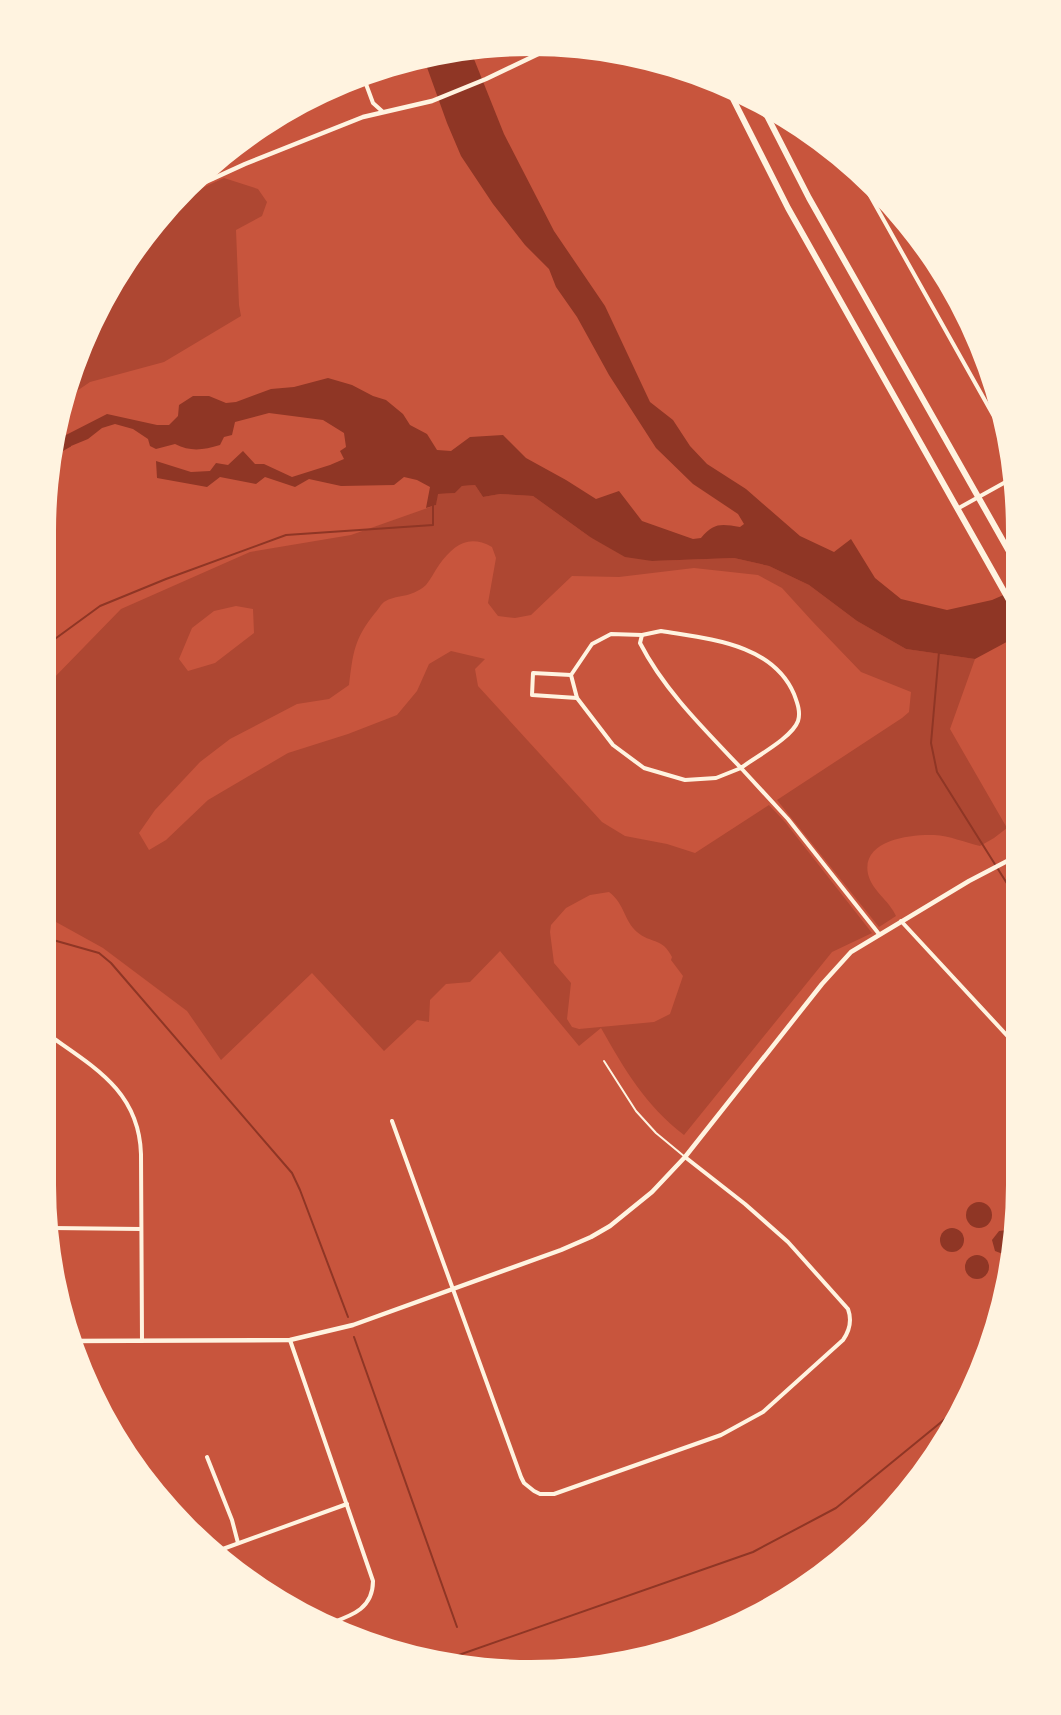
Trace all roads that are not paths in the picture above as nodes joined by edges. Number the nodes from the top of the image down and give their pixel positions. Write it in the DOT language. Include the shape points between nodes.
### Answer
graph roads {
  1 [pos="531,57"];
  2 [pos="367,85"];
  3 [pos="735,102"];
  4 [pos="383,112"];
  5 [pos="769,120"];
  6 [pos="212,179"];
  7 [pos="873,202"];
  8 [pos="989,407"];
  9 [pos="1002,484"];
  10 [pos="977,497"];
  11 [pos="957,509"];
  12 [pos="1006,547"];
  13 [pos="1006,594"];
  14 [pos="642,635"];
  15 [pos="571,675"];
  16 [pos="577,698"];
  17 [pos="741,768"];
  18 [pos="1006,861"];
  19 [pos="901,921"];
  20 [pos="879,934"];
  21 [pos="1006,1034"];
  22 [pos="56,1040"];
  23 [pos="604,1061"];
  24 [pos="392,1121"];
  25 [pos="685,1157"];
  26 [pos="58,1228"];
  27 [pos="142,1229"];
  28 [pos="453,1290"];
  29 [pos="290,1340"];
  30 [pos="83,1341"];
  31 [pos="142,1341"];
  32 [pos="207,1457"];
  33 [pos="346,1504"];
  34 [pos="238,1543"];
  35 [pos="225,1548"];
  36 [pos="340,1619"];
  1 -- 4 [label="street" via="432,101"];
  2 -- 4 [label="street" via="373,102"];
  3 -- 11 [label="main road" via="788,208"];
  4 -- 6 [label="street"];
  5 -- 10 [label="main road"];
  7 -- 8 [label="street"];
  9 -- 10 [label="street"];
  10 -- 11 [label="street"];
  10 -- 12 [label="main road"];
  11 -- 13 [label="main road"];
  14 -- 15 [label="street" via="611,634 592,644"];
  14 -- 17 [label="street" via="640,642 648,660"];
  14 -- 17 [label="street" via="661,631 710,639 748,650 777,669 798,705 798,721 771,748"];
  15 -- 16 [label="street"];
  15 -- 16 [label="street" via="532,673 532,695"];
  16 -- 17 [label="street" via="613,745 644,768 685,780 716,778"];
  17 -- 20 [label="street" via="788,819"];
  18 -- 19 [label="street"];
  19 -- 20 [label="street"];
  19 -- 21 [label="street"];
  20 -- 25 [label="street" via="835,968"];
  22 -- 27 [label="street" via="105,1075 129,1105 141,1143"];
  23 -- 25 [label="lane" via="636,1111"];
  24 -- 28 [label="street"];
  25 -- 28 [label="street" via="630,1211 591,1237"];
  25 -- 28 [label="street" via="788,1242 843,1301 849,1313 850,1327 843,1340 753,1419 721,1435 582,1484 548,1495 534,1491 521,1477"];
  26 -- 27 [label="street"];
  27 -- 31 [label="street"];
  28 -- 29 [label="street" via="352,1325"];
  29 -- 31 [label="street"];
  29 -- 33 [label="street"];
  30 -- 31 [label="street"];
  32 -- 34 [label="street"];
  33 -- 34 [label="street"];
  33 -- 36 [label="street" via="373,1586 364,1608"];
  34 -- 35 [label="street"];
}
